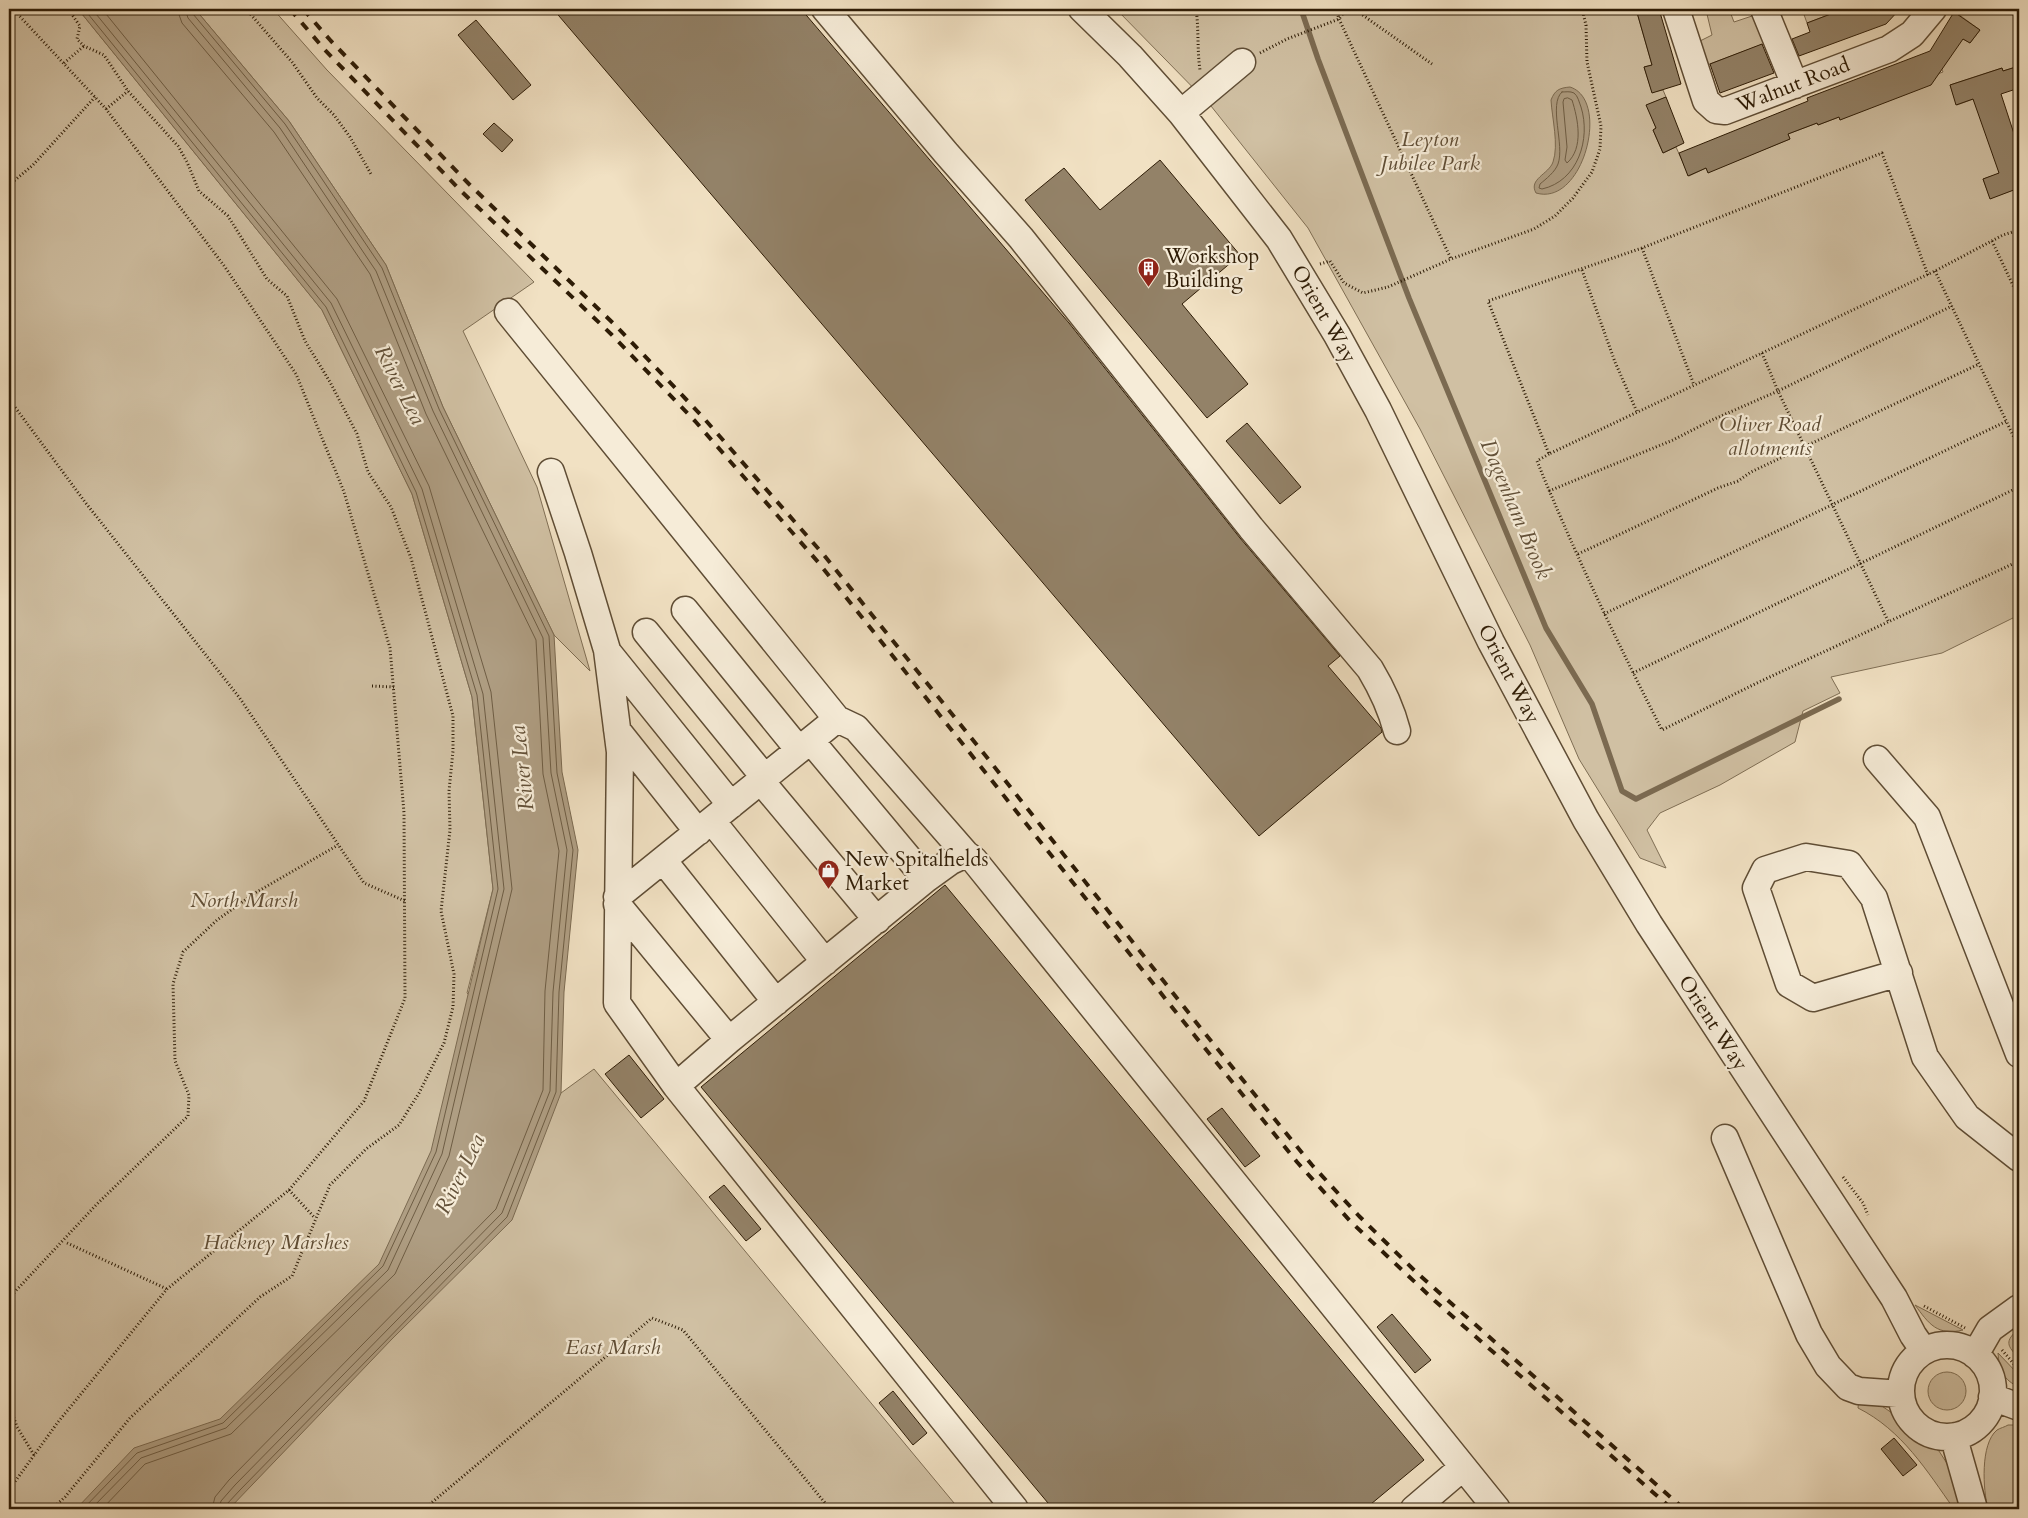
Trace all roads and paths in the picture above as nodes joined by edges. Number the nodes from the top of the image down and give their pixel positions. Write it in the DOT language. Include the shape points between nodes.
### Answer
graph roads {
  1 [pos="13,9"];
  2 [pos="68,9"];
  3 [pos="246,9"];
  4 [pos="825,9"];
  5 [pos="1082,9"];
  6 [pos="1196,9"];
  7 [pos="1225,9"];
  8 [pos="1265,9"];
  9 [pos="1336,9"];
  10 [pos="1346,9"];
  11 [pos="1354,9"];
  12 [pos="1582,9"];
  13 [pos="1676,9"];
  14 [pos="1764,9"];
  15 [pos="1933,9"];
  16 [pos="1339,19"];
  17 [pos="84,46"];
  18 [pos="1242,62"];
  19 [pos="64,63"];
  20 [pos="1432,64"];
  21 [pos="1200,73"];
  22 [pos="1795,85"];
  23 [pos="128,91"];
  24 [pos="95,97"];
  25 [pos="106,109"];
  26 [pos="1181,112"];
  27 [pos="371,174"];
  28 [pos="9,185"];
  29 [pos="2019,230"];
  30 [pos="1992,241"];
  31 [pos="1642,248"];
  32 [pos="1451,259"];
  33 [pos="1318,265"];
  34 [pos="1582,270"];
  35 [pos="1935,271"];
  36 [pos="1928,275"];
  37 [pos="2019,298"];
  38 [pos="1952,306"];
  39 [pos="508,312"];
  40 [pos="1762,353"];
  41 [pos="1979,364"];
  42 [pos="1694,385"];
  43 [pos="1778,391"];
  44 [pos="9,399"];
  45 [pos="1637,412"];
  46 [pos="2007,421"];
  47 [pos="1805,446"];
  48 [pos="2019,448"];
  49 [pos="1549,454"];
  50 [pos="551,472"];
  51 [pos="2019,487"];
  52 [pos="1550,491"];
  53 [pos="1832,504"];
  54 [pos="1578,554"];
  55 [pos="2019,561"];
  56 [pos="1860,563"];
  57 [pos="685,610"];
  58 [pos="1604,614"];
  59 [pos="1888,621"];
  60 [pos="646,632"];
  61 [pos="607,650"];
  62 [pos="1633,673"];
  63 [pos="372,686"];
  64 [pos="394,687"];
  65 [pos="837,719"];
  66 [pos="617,730"];
  67 [pos="1397,731"];
  68 [pos="805,746"];
  69 [pos="1877,759"];
  70 [pos="763,779"];
  71 [pos="714,819"];
  72 [pos="338,845"];
  73 [pos="966,854"];
  74 [pos="663,860"];
  75 [pos="926,879"];
  76 [pos="404,900"];
  77 [pos="617,900"];
  78 [pos="877,920"];
  79 [pos="825,962"];
  80 [pos="1899,973"];
  81 [pos="776,1002"];
  82 [pos="729,1040"];
  83 [pos="2019,1054"];
  84 [pos="676,1086"];
  85 [pos="1725,1138"];
  86 [pos="2019,1158"];
  87 [pos="1838,1169"];
  88 [pos="289,1190"];
  89 [pos="315,1218"];
  90 [pos="1870,1221"];
  91 [pos="67,1243"];
  92 [pos="167,1289"];
  93 [pos="9,1298"];
  94 [pos="1921,1305"];
  95 [pos="2019,1308"];
  96 [pos="1967,1329"];
  97 [pos="1924,1351"];
  98 [pos="1986,1352"];
  99 [pos="2019,1370"];
  100 [pos="1901,1394"];
  101 [pos="1992,1396"];
  102 [pos="9,1404"];
  103 [pos="2019,1406"];
  104 [pos="1956,1436"];
  105 [pos="34,1455"];
  106 [pos="1462,1468"];
  107 [pos="9,1490"];
  108 [pos="52,1509"];
  109 [pos="424,1509"];
  110 [pos="830,1509"];
  111 [pos="1015,1509"];
  112 [pos="1414,1509"];
  113 [pos="1497,1509"];
  114 [pos="1974,1509"];
  1 -- 19 [label="path"];
  2 -- 17 [label="path" via="80,26 77,40"];
  3 -- 27 [label="path" via="334,115"];
  4 -- 67 [label="street" via="1021,238 1251,528 1370,669 1389,704"];
  5 -- 26 [label="street, Orient Way"];
  6 -- 21 [label="path"];
  7 -- 8 [label="path" via="1243,13"];
  9 -- 16 [label="path"];
  10 -- 16 [label="path"];
  11 -- 20 [label="path"];
  12 -- 32 [label="path" via="1586,25 1586,62 1601,126 1600,149 1592,172 1574,198 1555,216 1534,229"];
  13 -- 22 [label="street, Walnut Road" via="1704,95 1716,110 1732,109"];
  14 -- 22 [label="street"];
  15 -- 22 [label="street, Walnut Road" via="1902,42"];
  16 -- 18 [label="path" via="1287,39"];
  16 -- 32 [label="path"];
  17 -- 19 [label="path"];
  17 -- 23 [label="path" via="104,55"];
  18 -- 26 [label="street"];
  19 -- 24 [label="path"];
  23 -- 25 [label="path"];
  23 -- 89 [label="path" via="178,146 199,192 228,216 266,279 287,296 305,341 357,434 368,472 391,507 411,558 453,716 450,830 441,911 454,974 453,1007 444,1043 399,1125 366,1149 330,1185"];
  24 -- 25 [label="path"];
  24 -- 28 [label="path" via="34,164"];
  25 -- 64 [label="path" via="225,266 296,374 344,492 390,648"];
  26 -- 97 [label="street, Orient Way" via="1279,239 1311,290 1378,410 1491,642 1586,820 1649,924 1894,1298"];
  29 -- 30 [label="path"];
  30 -- 35 [label="path"];
  30 -- 37 [label="path"];
  31 -- 34 [label="path"];
  31 -- 36 [label="path" via="1882,153"];
  31 -- 42 [label="path"];
  32 -- 33 [label="path" via="1388,287 1363,293 1344,283 1330,261"];
  34 -- 45 [label="path"];
  34 -- 49 [label="path" via="1488,301"];
  35 -- 36 [label="path"];
  35 -- 38 [label="path"];
  36 -- 40 [label="path"];
  38 -- 41 [label="path"];
  38 -- 43 [label="path"];
  39 -- 65 [label="street"];
  40 -- 42 [label="path"];
  40 -- 43 [label="path"];
  41 -- 46 [label="path"];
  41 -- 47 [label="path"];
  42 -- 45 [label="path"];
  43 -- 47 [label="path"];
  43 -- 52 [label="path" via="1673,440"];
  44 -- 72 [label="path" via="238,697"];
  45 -- 49 [label="path"];
  46 -- 48 [label="path"];
  46 -- 53 [label="path"];
  47 -- 53 [label="path"];
  47 -- 54 [label="path" via="1738,481"];
  49 -- 52 [label="path" via="1537,461"];
  50 -- 61 [label="street"];
  51 -- 56 [label="path"];
  52 -- 54 [label="path"];
  53 -- 56 [label="path"];
  53 -- 58 [label="path"];
  54 -- 58 [label="path"];
  55 -- 59 [label="path"];
  56 -- 59 [label="path"];
  56 -- 62 [label="path"];
  57 -- 68 [label="street"];
  58 -- 62 [label="path"];
  59 -- 62 [label="path" via="1662,730"];
  60 -- 70 [label="street"];
  61 -- 66 [label="street"];
  61 -- 71 [label="street"];
  63 -- 64 [label="path"];
  64 -- 76 [label="path" via="404,813"];
  65 -- 68 [label="street"];
  65 -- 73 [label="street" via="856,728"];
  66 -- 71 [label="street"];
  66 -- 77 [label="street" via="620,752"];
  68 -- 70 [label="street"];
  68 -- 75 [label="street"];
  69 -- 83 [label="street" via="1927,817"];
  70 -- 71 [label="street"];
  70 -- 78 [label="street"];
  71 -- 74 [label="street"];
  71 -- 79 [label="street"];
  72 -- 76 [label="path" via="364,883"];
  72 -- 93 [label="path" via="255,893 217,920 183,952 173,984 175,1061 189,1095 188,1116"];
  73 -- 75 [label="street"];
  73 -- 106 [label="street" via="981,868"];
  74 -- 77 [label="street"];
  74 -- 81 [label="street"];
  75 -- 78 [label="street"];
  76 -- 88 [label="path" via="405,998 364,1101"];
  77 -- 82 [label="street"];
  77 -- 84 [label="street" via="617,1003"];
  78 -- 79 [label="street"];
  79 -- 81 [label="street"];
  80 -- 80 [label="street" via="1874,898 1849,864 1806,857 1765,870 1756,888 1789,984 1813,998"];
  80 -- 86 [label="street" via="1925,1057 1967,1118"];
  81 -- 82 [label="street"];
  82 -- 84 [label="street"];
  84 -- 111 [label="street"];
  85 -- 100 [label="street" via="1809,1334 1828,1366 1848,1387"];
  87 -- 90 [label="path" via="1863,1203"];
  88 -- 89 [label="path"];
  88 -- 92 [label="path"];
  89 -- 108 [label="path" via="292,1276 260,1297 130,1418"];
  91 -- 92 [label="path"];
  92 -- 105 [label="path"];
  94 -- 96 [label="path"];
  95 -- 98 [label="street" via="1990,1329"];
  97 -- 98 [label="street" via="1946,1345"];
  97 -- 100 [label="street" via="1908,1366"];
  98 -- 99 [label="path" via="2005,1352"];
  98 -- 101 [label="street"];
  100 -- 104 [label="street" via="1905,1410 1917,1427 1936,1436"];
  101 -- 103 [label="street"];
  101 -- 104 [label="street" via="1978,1425"];
  102 -- 105 [label="path" via="17,1426"];
  104 -- 114 [label="street" via="1959,1459"];
  105 -- 107 [label="path"];
  106 -- 112 [label="street"];
  106 -- 113 [label="street"];
  109 -- 110 [label="path" via="652,1318 683,1330"];
}
